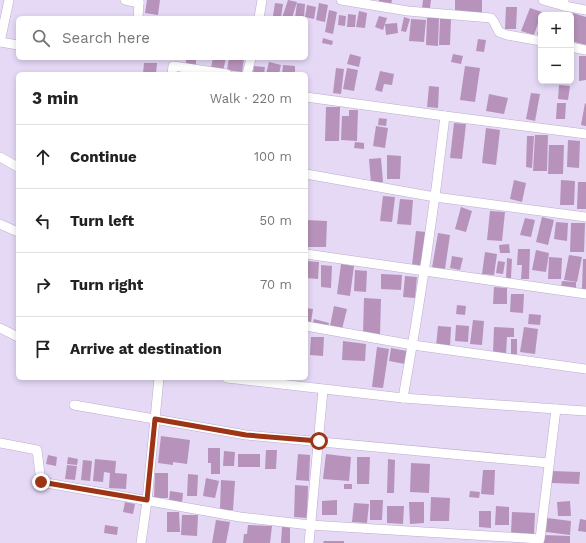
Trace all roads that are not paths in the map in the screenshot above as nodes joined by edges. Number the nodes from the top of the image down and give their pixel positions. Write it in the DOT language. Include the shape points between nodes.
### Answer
graph roads {
  1 [pos="9,0"];
  2 [pos="125,0"];
  3 [pos="262,0"];
  4 [pos="341,0"];
  5 [pos="543,0"];
  6 [pos="139,1"];
  7 [pos="564,3"];
  8 [pos="586,10"];
  9 [pos="138,16"];
  10 [pos="259,16"];
  11 [pos="538,40"];
  12 [pos="0,42"];
  13 [pos="16,45"];
  14 [pos="574,48"];
  15 [pos="586,50"];
  16 [pos="250,60"];
  17 [pos="172,72"];
  18 [pos="214,72"];
  19 [pos="248,72"];
  20 [pos="308,97"];
  21 [pos="445,116"];
  22 [pos="586,134"];
  23 [pos="0,157"];
  24 [pos="16,166"];
  25 [pos="308,174"];
  26 [pos="435,197"];
  27 [pos="586,217"];
  28 [pos="0,224"];
  29 [pos="16,231"];
  30 [pos="308,254"];
  31 [pos="424,271"];
  32 [pos="586,294"];
  33 [pos="308,326"];
  34 [pos="0,328"];
  35 [pos="16,336"];
  36 [pos="413,345"];
  37 [pos="586,369"];
  38 [pos="159,380"];
  39 [pos="243,380"];
  40 [pos="323,390"];
  41 [pos="403,398"];
  42 [pos="74,405"];
  43 [pos="556,409"];
  44 [pos="586,411"];
  45 [pos="155,419"];
  46 [pos="319,441"];
  47 [pos="0,443"];
  48 [pos="549,463"];
  49 [pos="147,500"];
  50 [pos="310,525"];
  51 [pos="141,543"];
  52 [pos="309,543"];
  1 -- 12 [label="street"];
  2 -- 6 [label="street"];
  3 -- 10 [label="street"];
  4 -- 11 [label="street" via="408,11 491,18 499,32"];
  5 -- 7 [label="street"];
  6 -- 9 [label="street"];
  7 -- 8 [label="street"];
  12 -- 13 [label="street"];
  14 -- 15 [label="street"];
  16 -- 19 [label="street"];
  17 -- 18 [label="street" via="173,66"];
  20 -- 21 [label="street"];
  21 -- 22 [label="street"];
  21 -- 26 [label="street"];
  23 -- 24 [label="street"];
  25 -- 26 [label="street"];
  26 -- 27 [label="street"];
  26 -- 31 [label="street"];
  28 -- 29 [label="street"];
  30 -- 31 [label="street"];
  31 -- 32 [label="street"];
  31 -- 36 [label="street"];
  33 -- 36 [label="street"];
  34 -- 35 [label="street"];
  36 -- 37 [label="street"];
  36 -- 41 [label="street"];
  38 -- 45 [label="street"];
  39 -- 40 [label="street"];
  40 -- 41 [label="street"];
  40 -- 46 [label="street"];
  41 -- 43 [label="street"];
  42 -- 45 [label="street"];
  43 -- 44 [label="street"];
  43 -- 48 [label="street"];
  45 -- 46 [label="street" via="246,435"];
  45 -- 49 [label="street"];
  46 -- 48 [label="street"];
  46 -- 50 [label="street"];
  47 -- 49 [label="street" via="37,450 41,482"];
  48 -- 50 [label="street" via="540,539"];
  49 -- 50 [label="street" via="240,517"];
  49 -- 51 [label="street"];
  50 -- 52 [label="street"];
}
